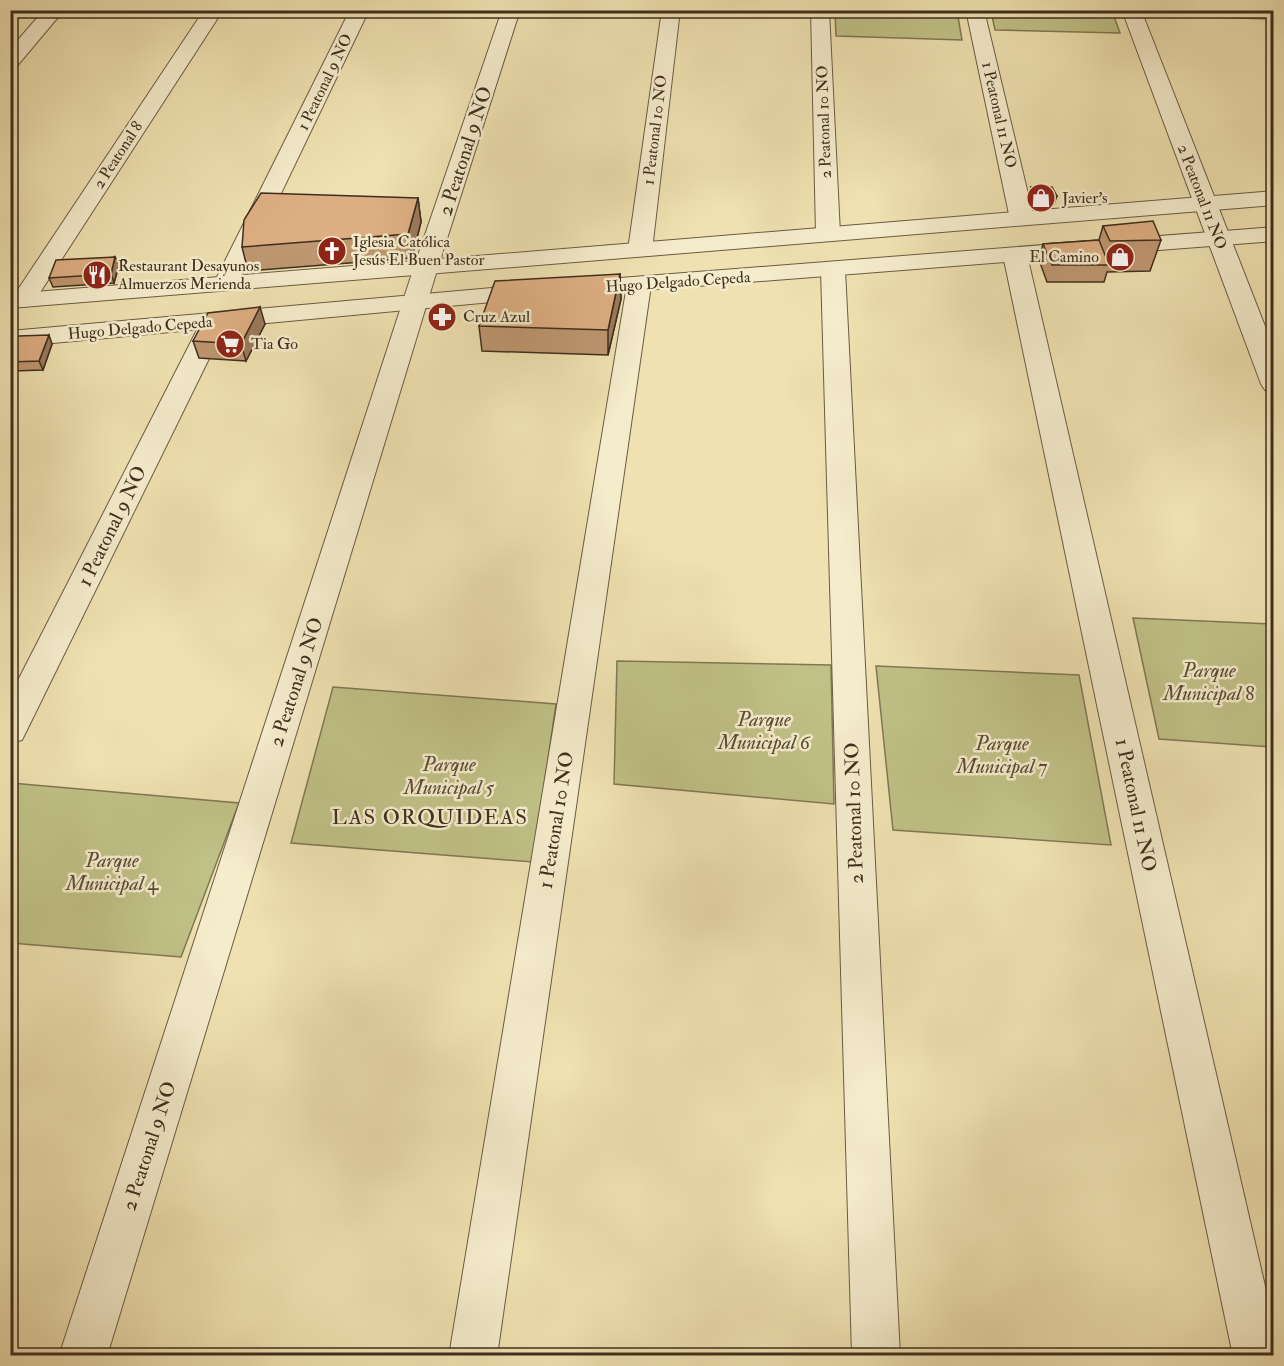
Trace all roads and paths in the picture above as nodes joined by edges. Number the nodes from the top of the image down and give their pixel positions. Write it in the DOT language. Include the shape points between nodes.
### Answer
graph roads {
  1 [pos="54,10"];
  2 [pos="214,10"];
  3 [pos="360,10"];
  4 [pos="511,10"];
  5 [pos="671,10"];
  6 [pos="820,10"];
  7 [pos="975,10"];
  8 [pos="1131,10"];
  9 [pos="10,62"];
  10 [pos="1268,199"];
  11 [pos="1204,204"];
  12 [pos="1131,210"];
  13 [pos="1022,219"];
  14 [pos="1274,231"];
  15 [pos="828,234"];
  16 [pos="1218,238"];
  17 [pos="1159,243"];
  18 [pos="640,250"];
  19 [pos="1016,255"];
  20 [pos="491,262"];
  21 [pos="426,267"];
  22 [pos="833,270"];
  23 [pos="347,273"];
  24 [pos="226,284"];
  25 [pos="639,285"];
  26 [pos="492,295"];
  27 [pos="16,301"];
  28 [pos="415,303"];
  29 [pos="349,309"];
  30 [pos="214,322"];
  31 [pos="10,339"];
  32 [pos="1274,384"];
  33 [pos="10,730"];
  34 [pos="83,1356"];
  35 [pos="473,1356"];
  36 [pos="876,1356"];
  37 [pos="1257,1356"];
  1 -- 9 [label="street"];
  2 -- 27 [label="street, 2 Peatonal 8"];
  3 -- 24 [label="street, 1 Peatonal 9 NO"];
  4 -- 21 [label="street, 2 Peatonal 9 NO"];
  5 -- 18 [label="street, 1 Peatonal 10 NO"];
  6 -- 15 [label="street, 2 Peatonal 10 NO"];
  7 -- 13 [label="street, 1 Peatonal 11 NO"];
  8 -- 11 [label="street, 2 Peatonal 11 NO"];
  10 -- 11 [label="street, Hugo Delgado Cepeda"];
  10 -- 14 [label="street" via="1251,206 1249,211 1259,225"];
  11 -- 12 [label="street, Hugo Delgado Cepeda"];
  11 -- 16 [label="street, 2 Peatonal 11 NO"];
  12 -- 13 [label="street, Hugo Delgado Cepeda"];
  12 -- 17 [label="street" via="1168,222 1167,237"];
  13 -- 15 [label="street, Hugo Delgado Cepeda"];
  14 -- 16 [label="street, Hugo Delgado Cepeda"];
  15 -- 18 [label="street, Hugo Delgado Cepeda"];
  16 -- 17 [label="street, Hugo Delgado Cepeda"];
  16 -- 32 [label="street, 2 Peatonal 11 NO"];
  17 -- 19 [label="street, Hugo Delgado Cepeda"];
  18 -- 20 [label="street, Hugo Delgado Cepeda"];
  19 -- 22 [label="street, Hugo Delgado Cepeda"];
  19 -- 37 [label="street, 1 Peatonal 11 NO"];
  20 -- 21 [label="street, Hugo Delgado Cepeda"];
  20 -- 26 [label="street" via="477,268 472,276 473,284"];
  21 -- 23 [label="street, Hugo Delgado Cepeda"];
  21 -- 28 [label="street, 2 Peatonal 9 NO"];
  22 -- 25 [label="street, Hugo Delgado Cepeda"];
  22 -- 36 [label="street, 2 Peatonal 10 NO"];
  23 -- 24 [label="street, Hugo Delgado Cepeda"];
  23 -- 29 [label="street" via="373,285 373,294"];
  24 -- 27 [label="street, Hugo Delgado Cepeda"];
  25 -- 26 [label="street, Hugo Delgado Cepeda"];
  25 -- 35 [label="street, 1 Peatonal 10 NO"];
  26 -- 28 [label="street, Hugo Delgado Cepeda"];
  28 -- 29 [label="street, Hugo Delgado Cepeda"];
  28 -- 34 [label="street, 2 Peatonal 9 NO"];
  29 -- 30 [label="street, Hugo Delgado Cepeda"];
  30 -- 31 [label="street, Hugo Delgado Cepeda"];
  30 -- 33 [label="street, 1 Peatonal 9 NO"];
}
